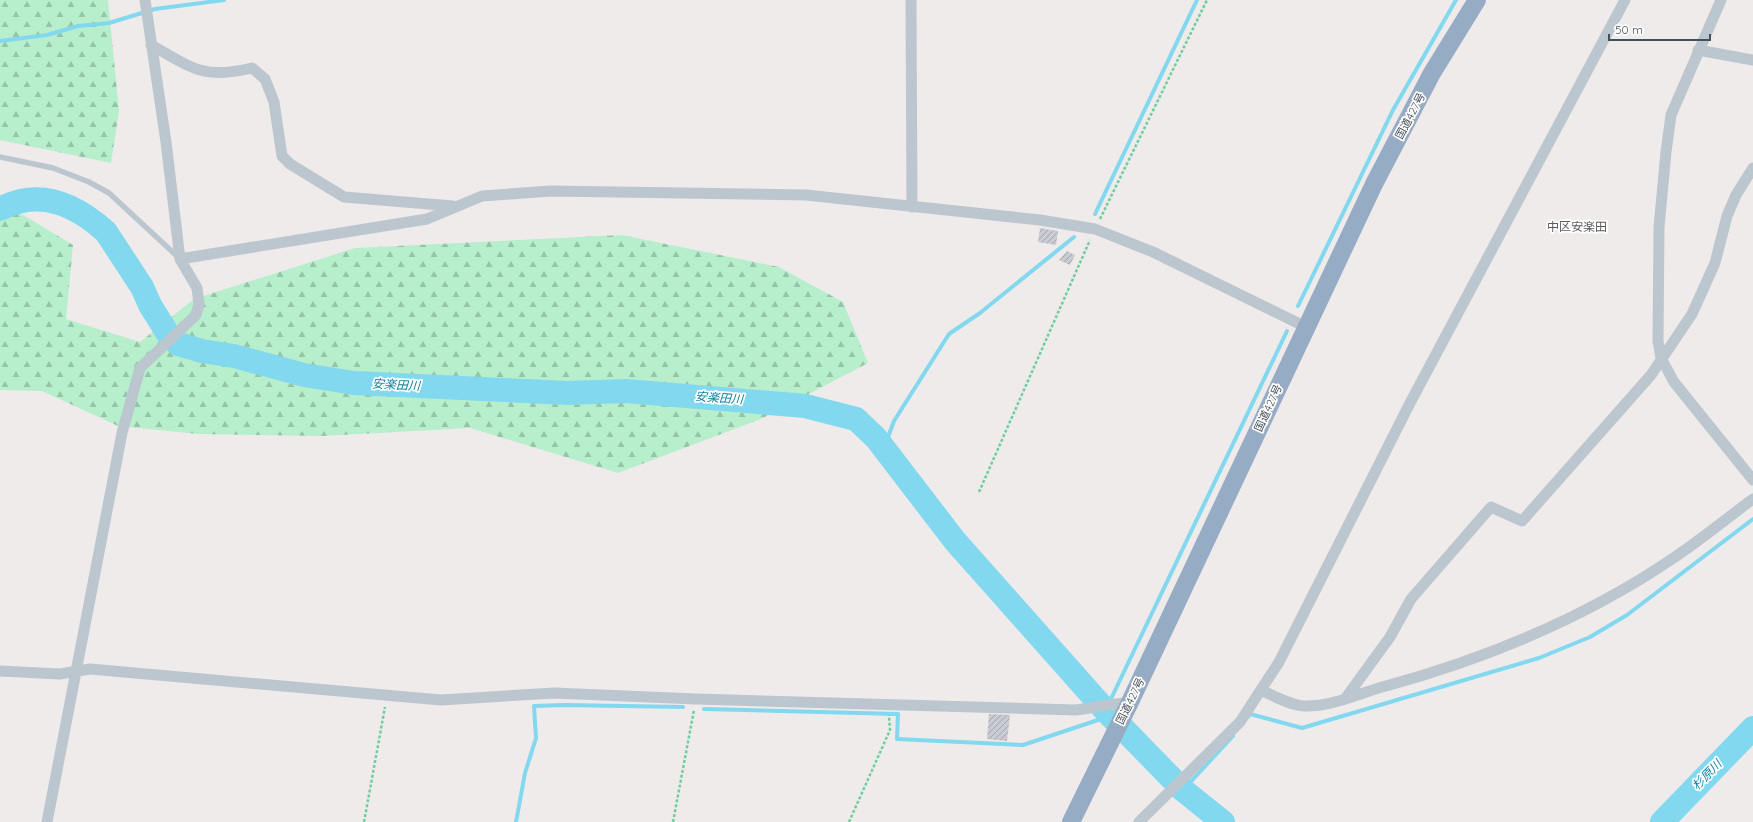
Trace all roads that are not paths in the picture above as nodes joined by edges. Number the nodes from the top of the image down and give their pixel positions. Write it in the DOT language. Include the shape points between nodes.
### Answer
graph roads {
  1 [pos="145,0"];
  2 [pos="911,0"];
  3 [pos="1478,0"];
  4 [pos="1625,0"];
  5 [pos="1720,0"];
  6 [pos="151,45"];
  7 [pos="1698,50"];
  8 [pos="1753,60"];
  9 [pos="0,157"];
  10 [pos="1753,168"];
  11 [pos="455,206"];
  12 [pos="912,207"];
  13 [pos="180,259"];
  14 [pos="1306,327"];
  15 [pos="1661,358"];
  16 [pos="1753,480"];
  17 [pos="1753,499"];
  18 [pos="0,671"];
  19 [pos="78,671"];
  20 [pos="1261,690"];
  21 [pos="1345,699"];
  22 [pos="1121,708"];
  23 [pos="47,822"];
  24 [pos="1071,822"];
  25 [pos="1139,822"];
  1 -- 6 [label="street"];
  2 -- 12 [label="street"];
  3 -- 14 [label="highway, 国道427号" via="1432,73 1378,177"];
  4 -- 20 [label="street" via="1410,402 1279,662"];
  5 -- 7 [label="street"];
  6 -- 11 [label="street" via="208,74 252,68 264,79 274,102 282,156 290,164 344,197"];
  6 -- 13 [label="street"];
  7 -- 8 [label="street"];
  7 -- 15 [label="street" via="1671,115 1666,152 1659,235 1658,341"];
  9 -- 13 [label="lane" via="53,168 109,193"];
  10 -- 15 [label="street" via="1736,195 1727,216 1715,263 1692,314"];
  11 -- 12 [label="street" via="482,196 550,191 806,196"];
  11 -- 13 [label="street" via="427,219"];
  12 -- 14 [label="street" via="1040,220 1095,229 1153,252"];
  13 -- 19 [label="street" via="197,288 199,304 196,315 140,368 122,433"];
  14 -- 22 [label="highway, 国道427号"];
  15 -- 16 [label="street" via="1674,382"];
  15 -- 21 [label="street" via="1651,374 1522,521 1491,507 1411,599 1390,637"];
  17 -- 21 [label="street" via="1675,557 1629,586 1559,623 1495,652"];
  18 -- 19 [label="street" via="60,674"];
  19 -- 22 [label="street" via="90,669 441,700 554,693 1076,710 1095,707"];
  19 -- 23 [label="street"];
  20 -- 21 [label="street" via="1304,706 1327,705"];
  20 -- 25 [label="street" via="1240,722"];
  22 -- 24 [label="highway, 国道427号" via="1112,739"];
}
